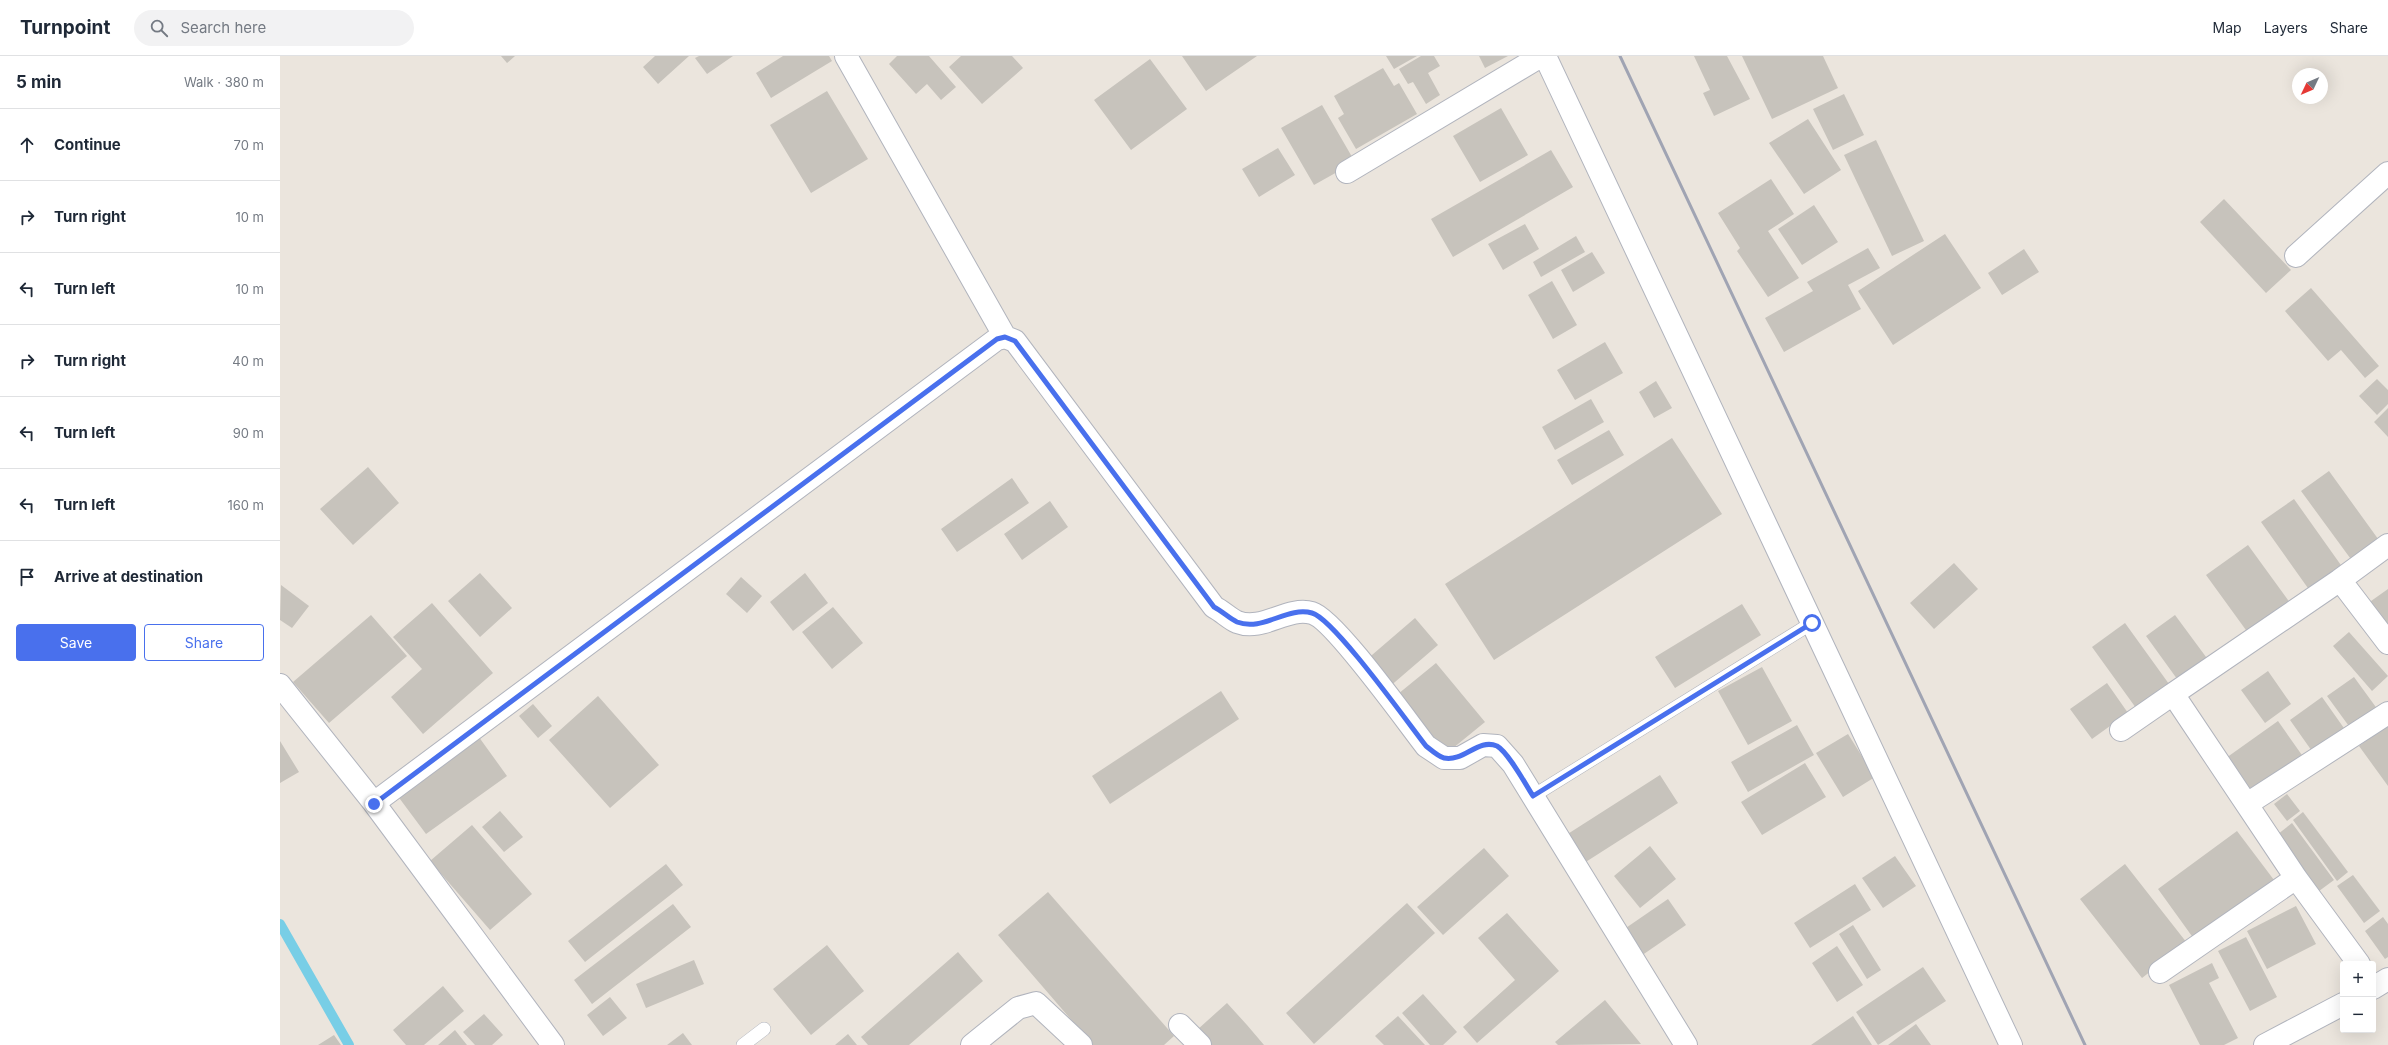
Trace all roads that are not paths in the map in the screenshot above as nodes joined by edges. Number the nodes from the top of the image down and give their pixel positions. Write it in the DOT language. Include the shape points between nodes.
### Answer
graph roads {
  1 [pos="846,56"];
  2 [pos="1541,56"];
  3 [pos="1545,56"];
  4 [pos="1347,172"];
  5 [pos="2388,173"];
  6 [pos="2296,256"];
  7 [pos="1005,337"];
  8 [pos="2388,545"];
  9 [pos="2340,580"];
  10 [pos="1812,623"];
  11 [pos="2388,642"];
  12 [pos="280,685"];
  13 [pos="2173,694"];
  14 [pos="2388,713"];
  15 [pos="2121,730"];
  16 [pos="1533,796"];
  17 [pos="374,804"];
  18 [pos="2247,804"];
  19 [pos="2296,878"];
  20 [pos="2357,961"];
  21 [pos="2160,972"];
  22 [pos="2340,1006"];
  23 [pos="1180,1024"];
  24 [pos="764,1029"];
  25 [pos="554,1045"];
  26 [pos="743,1045"];
  27 [pos="972,1045"];
  28 [pos="1081,1045"];
  29 [pos="1200,1045"];
  30 [pos="1686,1045"];
  31 [pos="2011,1045"];
  32 [pos="2265,1045"];
  1 -- 7 [label="street"];
  2 -- 4 [label="street"];
  3 -- 10 [label="street"];
  5 -- 6 [label="street"];
  7 -- 16 [label="street" via="1015,341 1214,607 1238,622 1262,624 1289,614 1312,613 1335,629 1426,746 1444,758 1460,758 1483,745 1497,746 1513,764"];
  7 -- 17 [label="street" via="991,344"];
  8 -- 9 [label="street"];
  9 -- 11 [label="street"];
  9 -- 13 [label="street"];
  10 -- 16 [label="lane"];
  10 -- 31 [label="street"];
  12 -- 17 [label="street"];
  13 -- 15 [label="street"];
  13 -- 18 [label="street"];
  14 -- 18 [label="street"];
  16 -- 30 [label="street"];
  17 -- 25 [label="street"];
  18 -- 19 [label="street"];
  19 -- 20 [label="street"];
  19 -- 21 [label="street"];
  22 -- 32 [label="street"];
  23 -- 29 [label="street"];
  24 -- 26 [label="lane"];
  27 -- 28 [label="street" via="1018,1008 1036,1003"];
}
